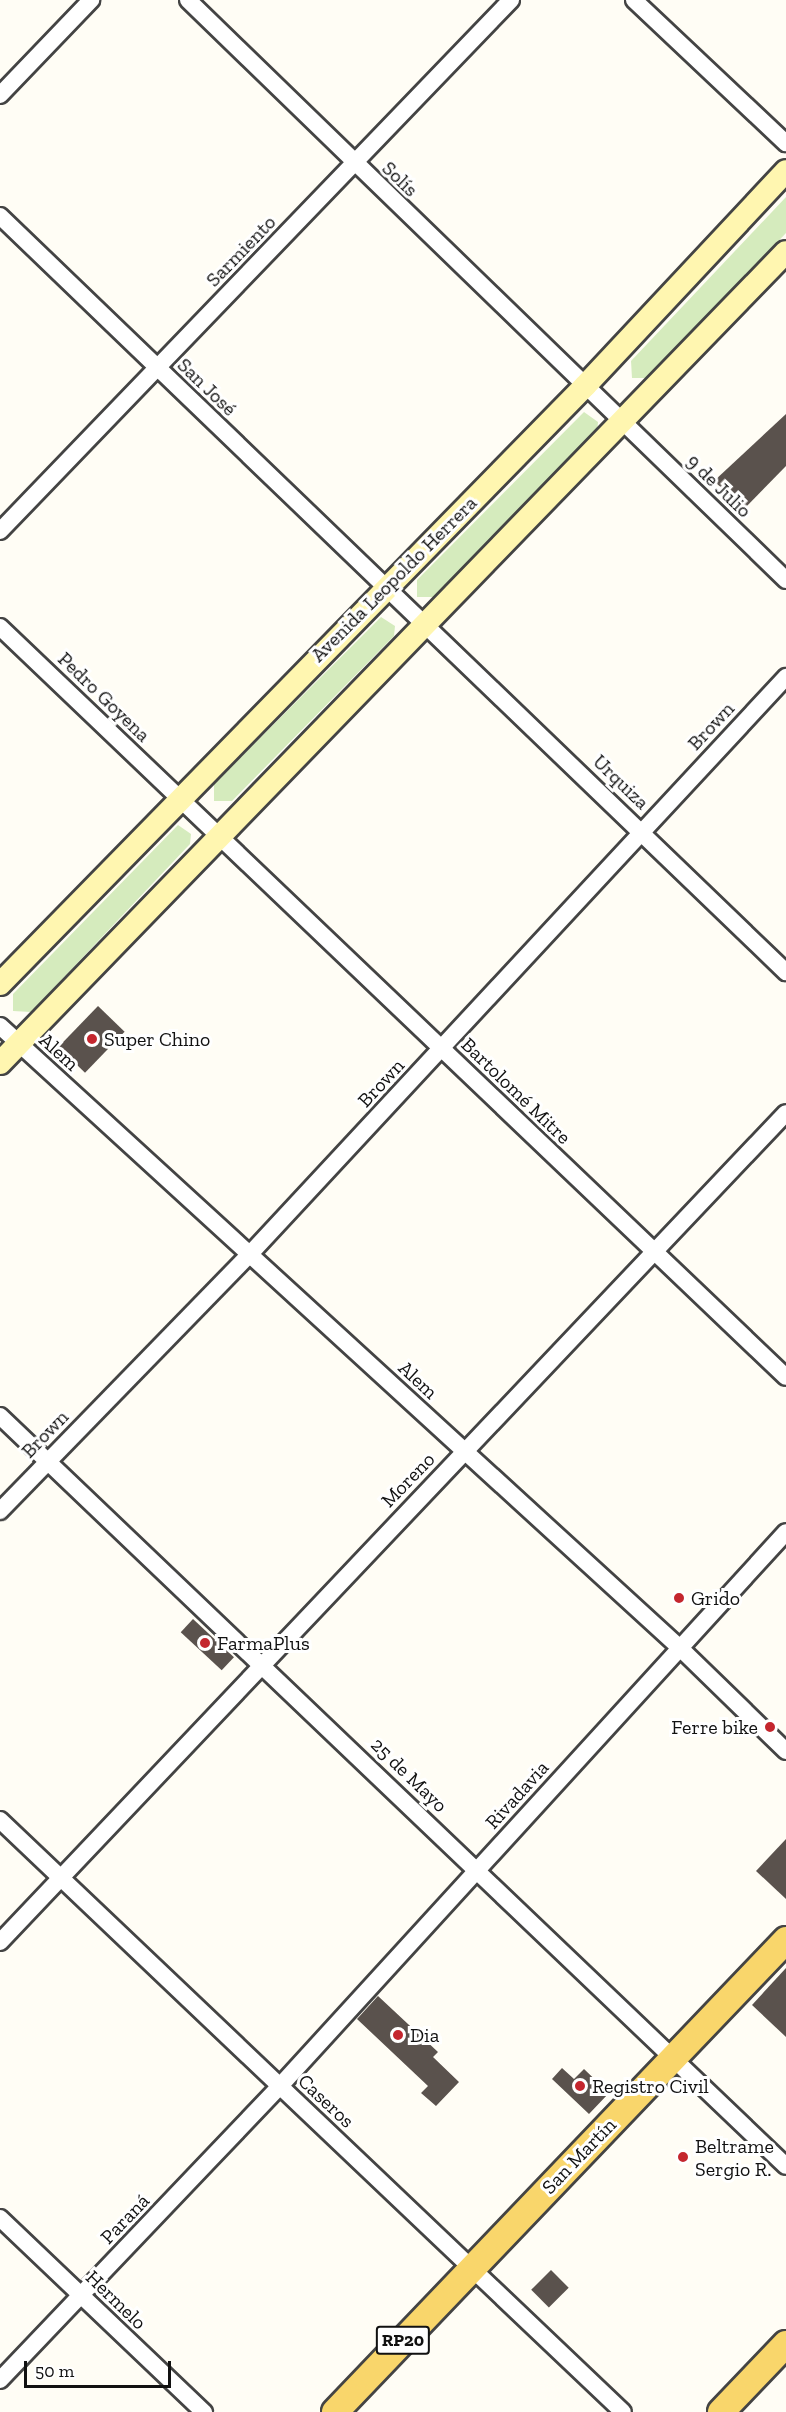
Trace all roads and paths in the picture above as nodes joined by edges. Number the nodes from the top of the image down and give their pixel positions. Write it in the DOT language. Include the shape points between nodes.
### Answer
graph roads {
  1 [pos="91,0"];
  2 [pos="188,0"];
  3 [pos="512,0"];
  4 [pos="634,0"];
  5 [pos="0,95"];
  6 [pos="786,143"];
  7 [pos="355,164"];
  8 [pos="786,171"];
  9 [pos="0,216"];
  10 [pos="786,252"];
  11 [pos="157,368"];
  12 [pos="585,386"];
  13 [pos="623,422"];
  14 [pos="0,531"];
  15 [pos="786,580"];
  16 [pos="385,588"];
  17 [pos="425,623"];
  18 [pos="0,627"];
  19 [pos="786,677"];
  20 [pos="179,797"];
  21 [pos="641,831"];
  22 [pos="217,835"];
  23 [pos="786,972"];
  24 [pos="0,984"];
  25 [pos="0,1026"];
  26 [pos="19,1043"];
  27 [pos="442,1049"];
  28 [pos="0,1063"];
  29 [pos="786,1113"];
  30 [pos="653,1253"];
  31 [pos="250,1254"];
  32 [pos="786,1377"];
  33 [pos="0,1416"];
  34 [pos="464,1451"];
  35 [pos="48,1461"];
  36 [pos="0,1511"];
  37 [pos="786,1532"];
  38 [pos="680,1647"];
  39 [pos="263,1663"];
  40 [pos="786,1751"];
  41 [pos="0,1820"];
  42 [pos="478,1871"];
  43 [pos="60,1877"];
  44 [pos="786,1940"];
  45 [pos="0,1942"];
  46 [pos="672,2058"];
  47 [pos="280,2086"];
  48 [pos="786,2166"];
  49 [pos="0,2218"];
  50 [pos="471,2267"];
  51 [pos="81,2295"];
  52 [pos="786,2344"];
  53 [pos="0,2380"];
  54 [pos="204,2412"];
  55 [pos="335,2412"];
  56 [pos="623,2412"];
  57 [pos="721,2412"];
  1 -- 5 [label="street"];
  2 -- 7 [label="street, Solís"];
  3 -- 7 [label="street, Sarmiento"];
  4 -- 6 [label="street"];
  7 -- 11 [label="street, Sarmiento"];
  7 -- 12 [label="street, Solís"];
  8 -- 12 [label="street, Avenida Leopoldo Herrera"];
  9 -- 11 [label="street, San José"];
  10 -- 13 [label="street"];
  11 -- 14 [label="street, Sarmiento"];
  11 -- 16 [label="street, San José"];
  12 -- 13 [label="street, Solís"];
  12 -- 16 [label="street, Avenida Leopoldo Herrera"];
  13 -- 15 [label="street, 9 de Julio"];
  13 -- 17 [label="street"];
  16 -- 17 [label="street, San José"];
  16 -- 20 [label="street, Avenida Leopoldo Herrera"];
  17 -- 21 [label="street, Urquiza"];
  17 -- 22 [label="street"];
  18 -- 20 [label="street, Pedro Goyena"];
  19 -- 21 [label="street, Brown"];
  20 -- 22 [label="street, Pedro Goyena"];
  20 -- 24 [label="street, Avenida Leopoldo Herrera"];
  21 -- 23 [label="street, Urquiza"];
  21 -- 27 [label="street, Brown"];
  22 -- 26 [label="street"];
  22 -- 27 [label="street, Bartolomé Mitre"];
  25 -- 26 [label="street, Alem"];
  26 -- 28 [label="street"];
  26 -- 31 [label="street, Alem"];
  27 -- 30 [label="street, Bartolomé Mitre"];
  27 -- 31 [label="street, Brown"];
  29 -- 30 [label="street, Moreno"];
  30 -- 32 [label="street, Bartolomé Mitre"];
  30 -- 34 [label="street, Moreno"];
  31 -- 34 [label="street, Alem"];
  31 -- 35 [label="street, Brown"];
  33 -- 35 [label="street, 25 de Mayo"];
  34 -- 38 [label="street, Alem"];
  34 -- 39 [label="street, Moreno"];
  35 -- 36 [label="street, Brown"];
  35 -- 39 [label="street, 25 de Mayo"];
  37 -- 38 [label="street, Rivadavia"];
  38 -- 40 [label="street, Alem"];
  38 -- 42 [label="street, Rivadavia"];
  39 -- 42 [label="street, 25 de Mayo"];
  39 -- 43 [label="street, Moreno"];
  41 -- 43 [label="street, Caseros"];
  42 -- 46 [label="street, 25 de Mayo"];
  42 -- 47 [label="street, Rivadavia"];
  43 -- 45 [label="street, Moreno"];
  43 -- 47 [label="street, Caseros"];
  44 -- 46 [label="main road, San Martín / RP20"];
  46 -- 48 [label="street, 25 de Mayo"];
  46 -- 50 [label="main road, San Martín / RP20"];
  47 -- 50 [label="street, Caseros"];
  47 -- 51 [label="street, Paraná"];
  49 -- 51 [label="street, Hermelo"];
  50 -- 55 [label="main road, RP20"];
  50 -- 56 [label="street, Caseros"];
  51 -- 53 [label="street, Paraná"];
  51 -- 54 [label="street, Hermelo"];
  52 -- 57 [label="main road"];
}
